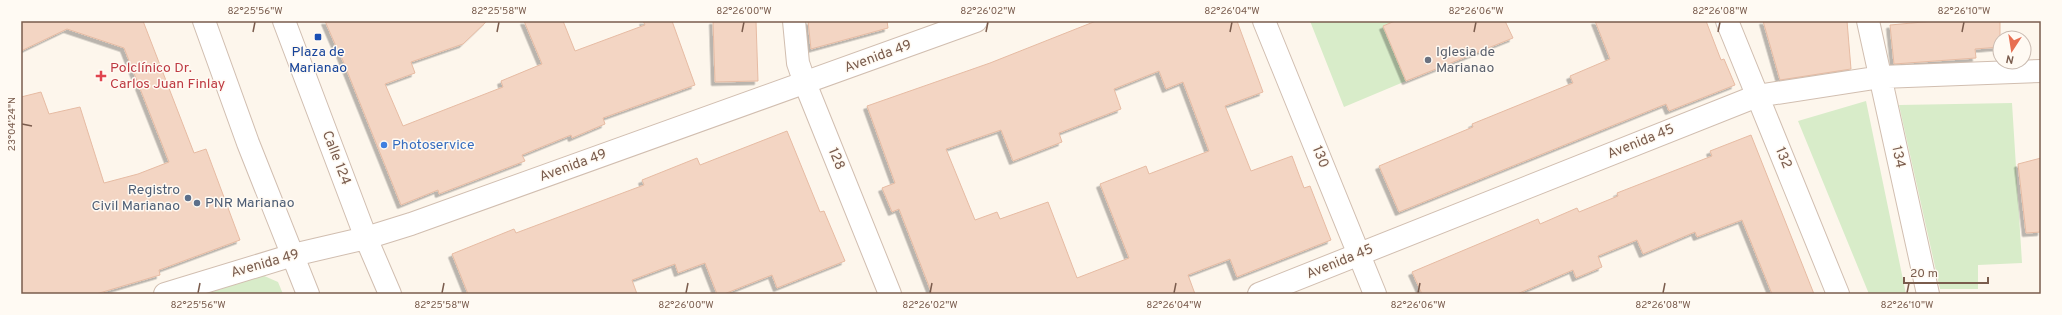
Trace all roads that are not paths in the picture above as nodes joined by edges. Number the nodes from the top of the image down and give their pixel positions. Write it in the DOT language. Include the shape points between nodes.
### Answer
graph roads {
  1 [pos="204,21"];
  2 [pos="284,21"];
  3 [pos="794,21"];
  4 [pos="976,21"];
  5 [pos="1264,21"];
  6 [pos="1727,21"];
  7 [pos="1868,21"];
  8 [pos="2041,71"];
  9 [pos="1880,77"];
  10 [pos="805,84"];
  11 [pos="1757,96"];
  12 [pos="366,238"];
  13 [pos="1360,254"];
  14 [pos="293,255"];
  15 [pos="165,294"];
  16 [pos="308,294"];
  17 [pos="390,294"];
  18 [pos="890,294"];
  19 [pos="1259,294"];
  20 [pos="1375,294"];
  21 [pos="1838,294"];
  22 [pos="1928,294"];
  1 -- 14 [label="street" via="248,143"];
  2 -- 12 [label="street, Calle 124"];
  3 -- 10 [label="street, 128" via="798,63"];
  4 -- 10 [label="street, Avenida 49"];
  5 -- 13 [label="street, 130"];
  6 -- 11 [label="street, 132"];
  7 -- 9 [label="street, 134"];
  8 -- 9 [label="street, Avenida 45"];
  9 -- 11 [label="street, Avenida 45"];
  9 -- 22 [label="street, 134"];
  10 -- 12 [label="street, Avenida 49" via="418,222"];
  10 -- 18 [label="street, 128"];
  11 -- 13 [label="street, Avenida 45"];
  11 -- 21 [label="street, 132"];
  12 -- 14 [label="street, Avenida 49"];
  12 -- 17 [label="street, Calle 124"];
  13 -- 19 [label="street, Avenida 45"];
  13 -- 20 [label="street, 130"];
  14 -- 15 [label="street, Avenida 49"];
  14 -- 16 [label="street"];
}
